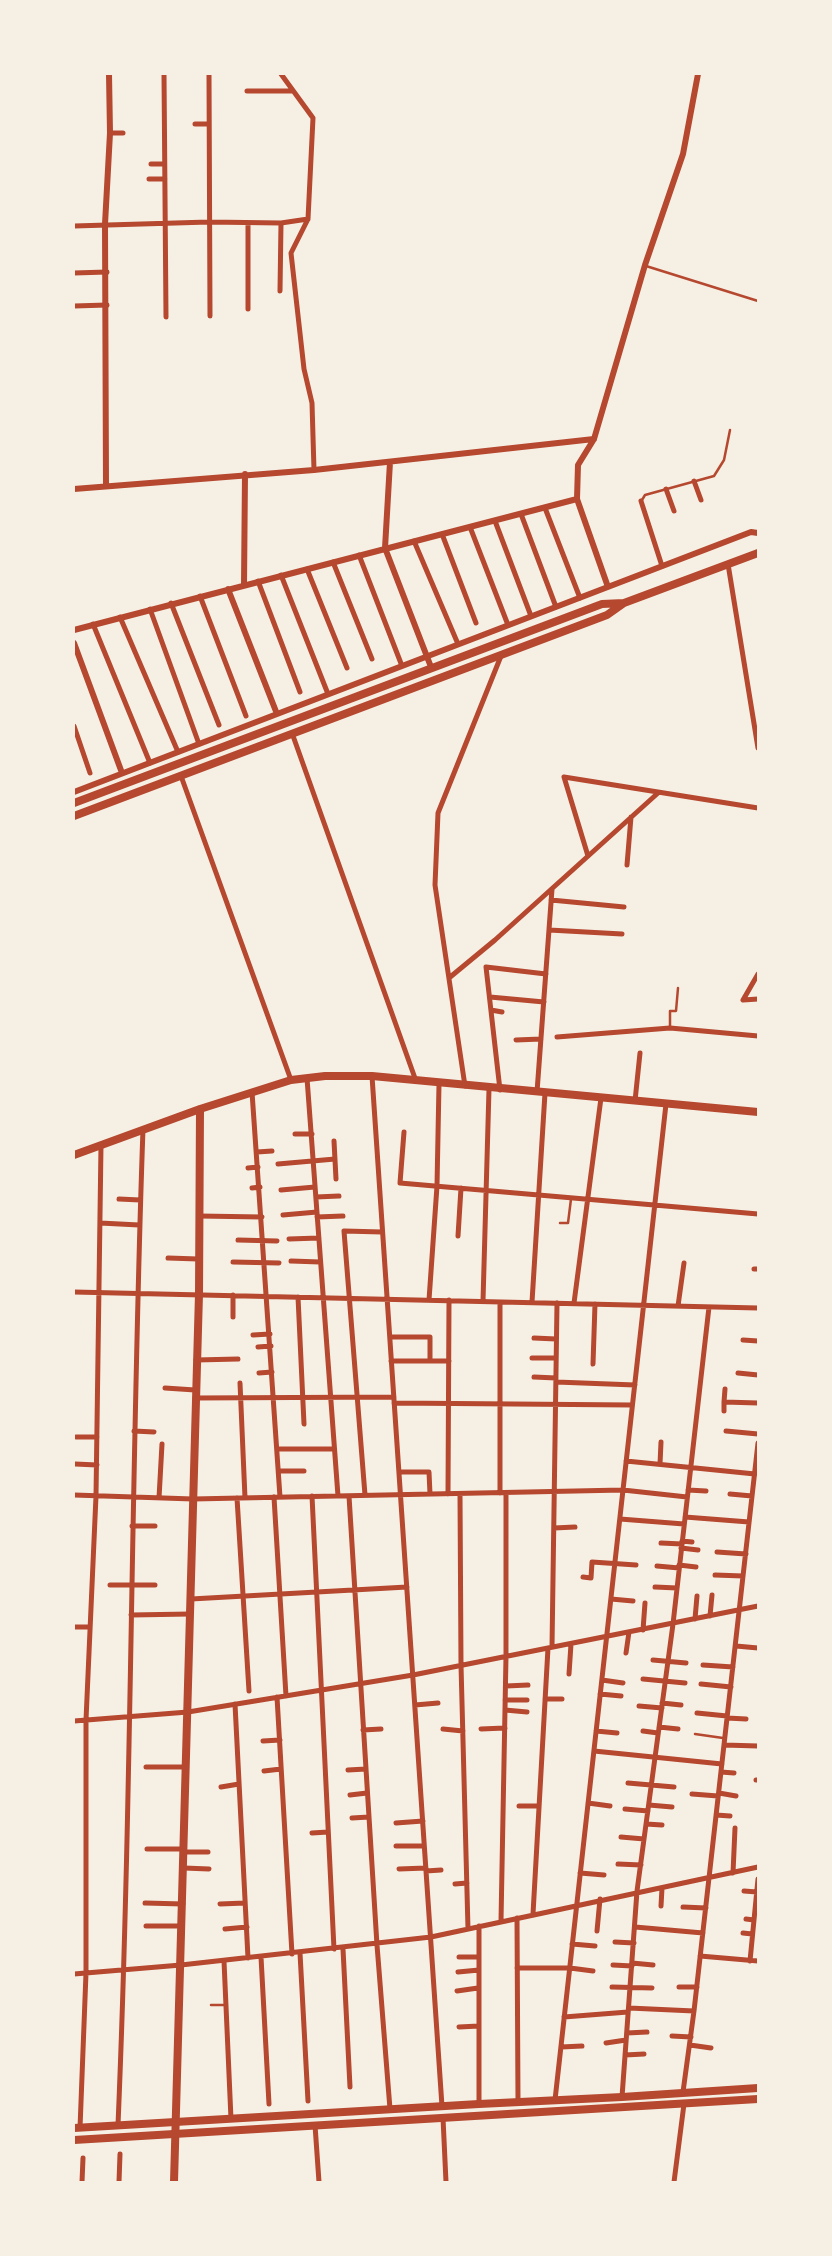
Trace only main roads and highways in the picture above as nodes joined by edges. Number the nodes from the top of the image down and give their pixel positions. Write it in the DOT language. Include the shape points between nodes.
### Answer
graph roads {
  1 [pos="758,553"];
  2 [pos="624,603"];
  3 [pos="74,803"];
  4 [pos="74,816"];
  5 [pos="200,1108"];
  6 [pos="758,1112"];
  7 [pos="74,1156"];
  8 [pos="758,2088"];
  9 [pos="683,2092"];
  10 [pos="758,2099"];
  11 [pos="684,2104"];
  12 [pos="176,2123"];
  13 [pos="77,2128"];
  14 [pos="175,2134"];
  15 [pos="74,2140"];
  16 [pos="174,2182"];
  1 -- 2 [label="main road"];
  2 -- 3 [label="main road" via="602,604"];
  2 -- 4 [label="main road" via="607,615"];
  5 -- 6 [label="main road" via="291,1080 372,1076"];
  5 -- 7 [label="main road"];
  5 -- 12 [label="main road"];
  8 -- 9 [label="main road"];
  9 -- 11 [label="main road"];
  9 -- 12 [label="main road"];
  10 -- 11 [label="main road"];
  11 -- 14 [label="main road"];
  12 -- 13 [label="main road"];
  12 -- 14 [label="main road"];
  14 -- 15 [label="main road"];
  14 -- 16 [label="main road"];
}
